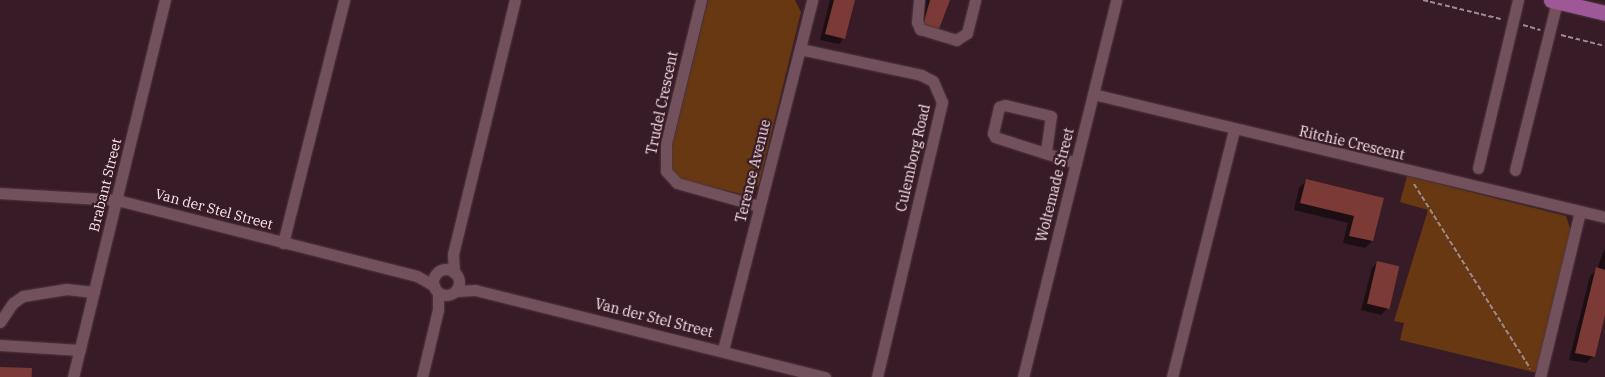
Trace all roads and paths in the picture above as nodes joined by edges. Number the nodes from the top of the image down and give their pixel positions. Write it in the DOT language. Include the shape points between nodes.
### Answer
graph roads {
  1 [pos="165,0"];
  2 [pos="344,0"];
  3 [pos="515,0"];
  4 [pos="701,0"];
  5 [pos="812,0"];
  6 [pos="919,0"];
  7 [pos="975,0"];
  8 [pos="1116,0"];
  9 [pos="1518,0"];
  10 [pos="1554,1"];
  11 [pos="1605,14"];
  12 [pos="800,49"];
  13 [pos="1093,94"];
  14 [pos="1234,130"];
  15 [pos="1046,151"];
  16 [pos="1076,163"];
  17 [pos="1478,168"];
  18 [pos="1515,170"];
  19 [pos="1406,171"];
  20 [pos="0,193"];
  21 [pos="117,200"];
  22 [pos="759,206"];
  23 [pos="1580,212"];
  24 [pos="1605,217"];
  25 [pos="283,243"];
  26 [pos="453,254"];
  27 [pos="439,272"];
  28 [pos="417,276"];
  29 [pos="456,276"];
  30 [pos="475,290"];
  31 [pos="444,291"];
  32 [pos="94,292"];
  33 [pos="0,322"];
  34 [pos="0,345"];
  35 [pos="80,350"];
  36 [pos="724,350"];
  37 [pos="1531,369"];
  38 [pos="73,377"];
  39 [pos="422,377"];
  40 [pos="825,377"];
  41 [pos="876,377"];
  42 [pos="1023,377"];
  43 [pos="1172,377"];
  44 [pos="1540,377"];
  1 -- 21 [label="street, Brabant Street"];
  2 -- 25 [label="street"];
  3 -- 26 [label="street"];
  4 -- 22 [label="street, Trudel Crescent" via="666,144 666,171 677,183"];
  5 -- 12 [label="street, Terence Avenue"];
  6 -- 7 [label="street" via="917,22 920,29 956,40 966,34"];
  8 -- 13 [label="street, Woltemade Street"];
  9 -- 17 [label="street"];
  10 -- 11 [label="main road"];
  10 -- 18 [label="street"];
  12 -- 22 [label="street, Terence Avenue"];
  12 -- 41 [label="street, Culemborg Road" via="921,75 933,81 942,102"];
  13 -- 14 [label="street, Ritchie Crescent"];
  13 -- 16 [label="street, Woltemade Street"];
  14 -- 19 [label="street, Ritchie Crescent"];
  14 -- 43 [label="street"];
  15 -- 15 [label="street" via="993,135 999,107 1005,105 1051,116"];
  15 -- 16 [label="street"];
  16 -- 42 [label="street, Woltemade Street"];
  19 -- 23 [label="street, Ritchie Crescent"];
  19 -- 37 [label="path"];
  20 -- 21 [label="street, Van der Stel Street"];
  21 -- 25 [label="street, Van der Stel Street"];
  21 -- 32 [label="street, Brabant Street"];
  22 -- 36 [label="street, Terence Avenue"];
  23 -- 24 [label="street, Ritchie Crescent"];
  23 -- 44 [label="street"];
  25 -- 28 [label="street, Van der Stel Street"];
  26 -- 27 [label="street"];
  26 -- 29 [label="street"];
  27 -- 28 [label="street, Van der Stel Street"];
  27 -- 29 [label="street, Van der Stel Street"];
  27 -- 31 [label="street"];
  28 -- 31 [label="street, Van der Stel Street"];
  29 -- 30 [label="street, Van der Stel Street"];
  29 -- 31 [label="street"];
  30 -- 31 [label="street, Van der Stel Street"];
  30 -- 36 [label="street, Van der Stel Street"];
  31 -- 39 [label="street"];
  32 -- 33 [label="street" via="66,289 23,296 13,303"];
  32 -- 35 [label="street, Brabant Street"];
  34 -- 35 [label="street"];
  35 -- 38 [label="street, Brabant Street"];
  36 -- 40 [label="street, Van der Stel Street"];
}
